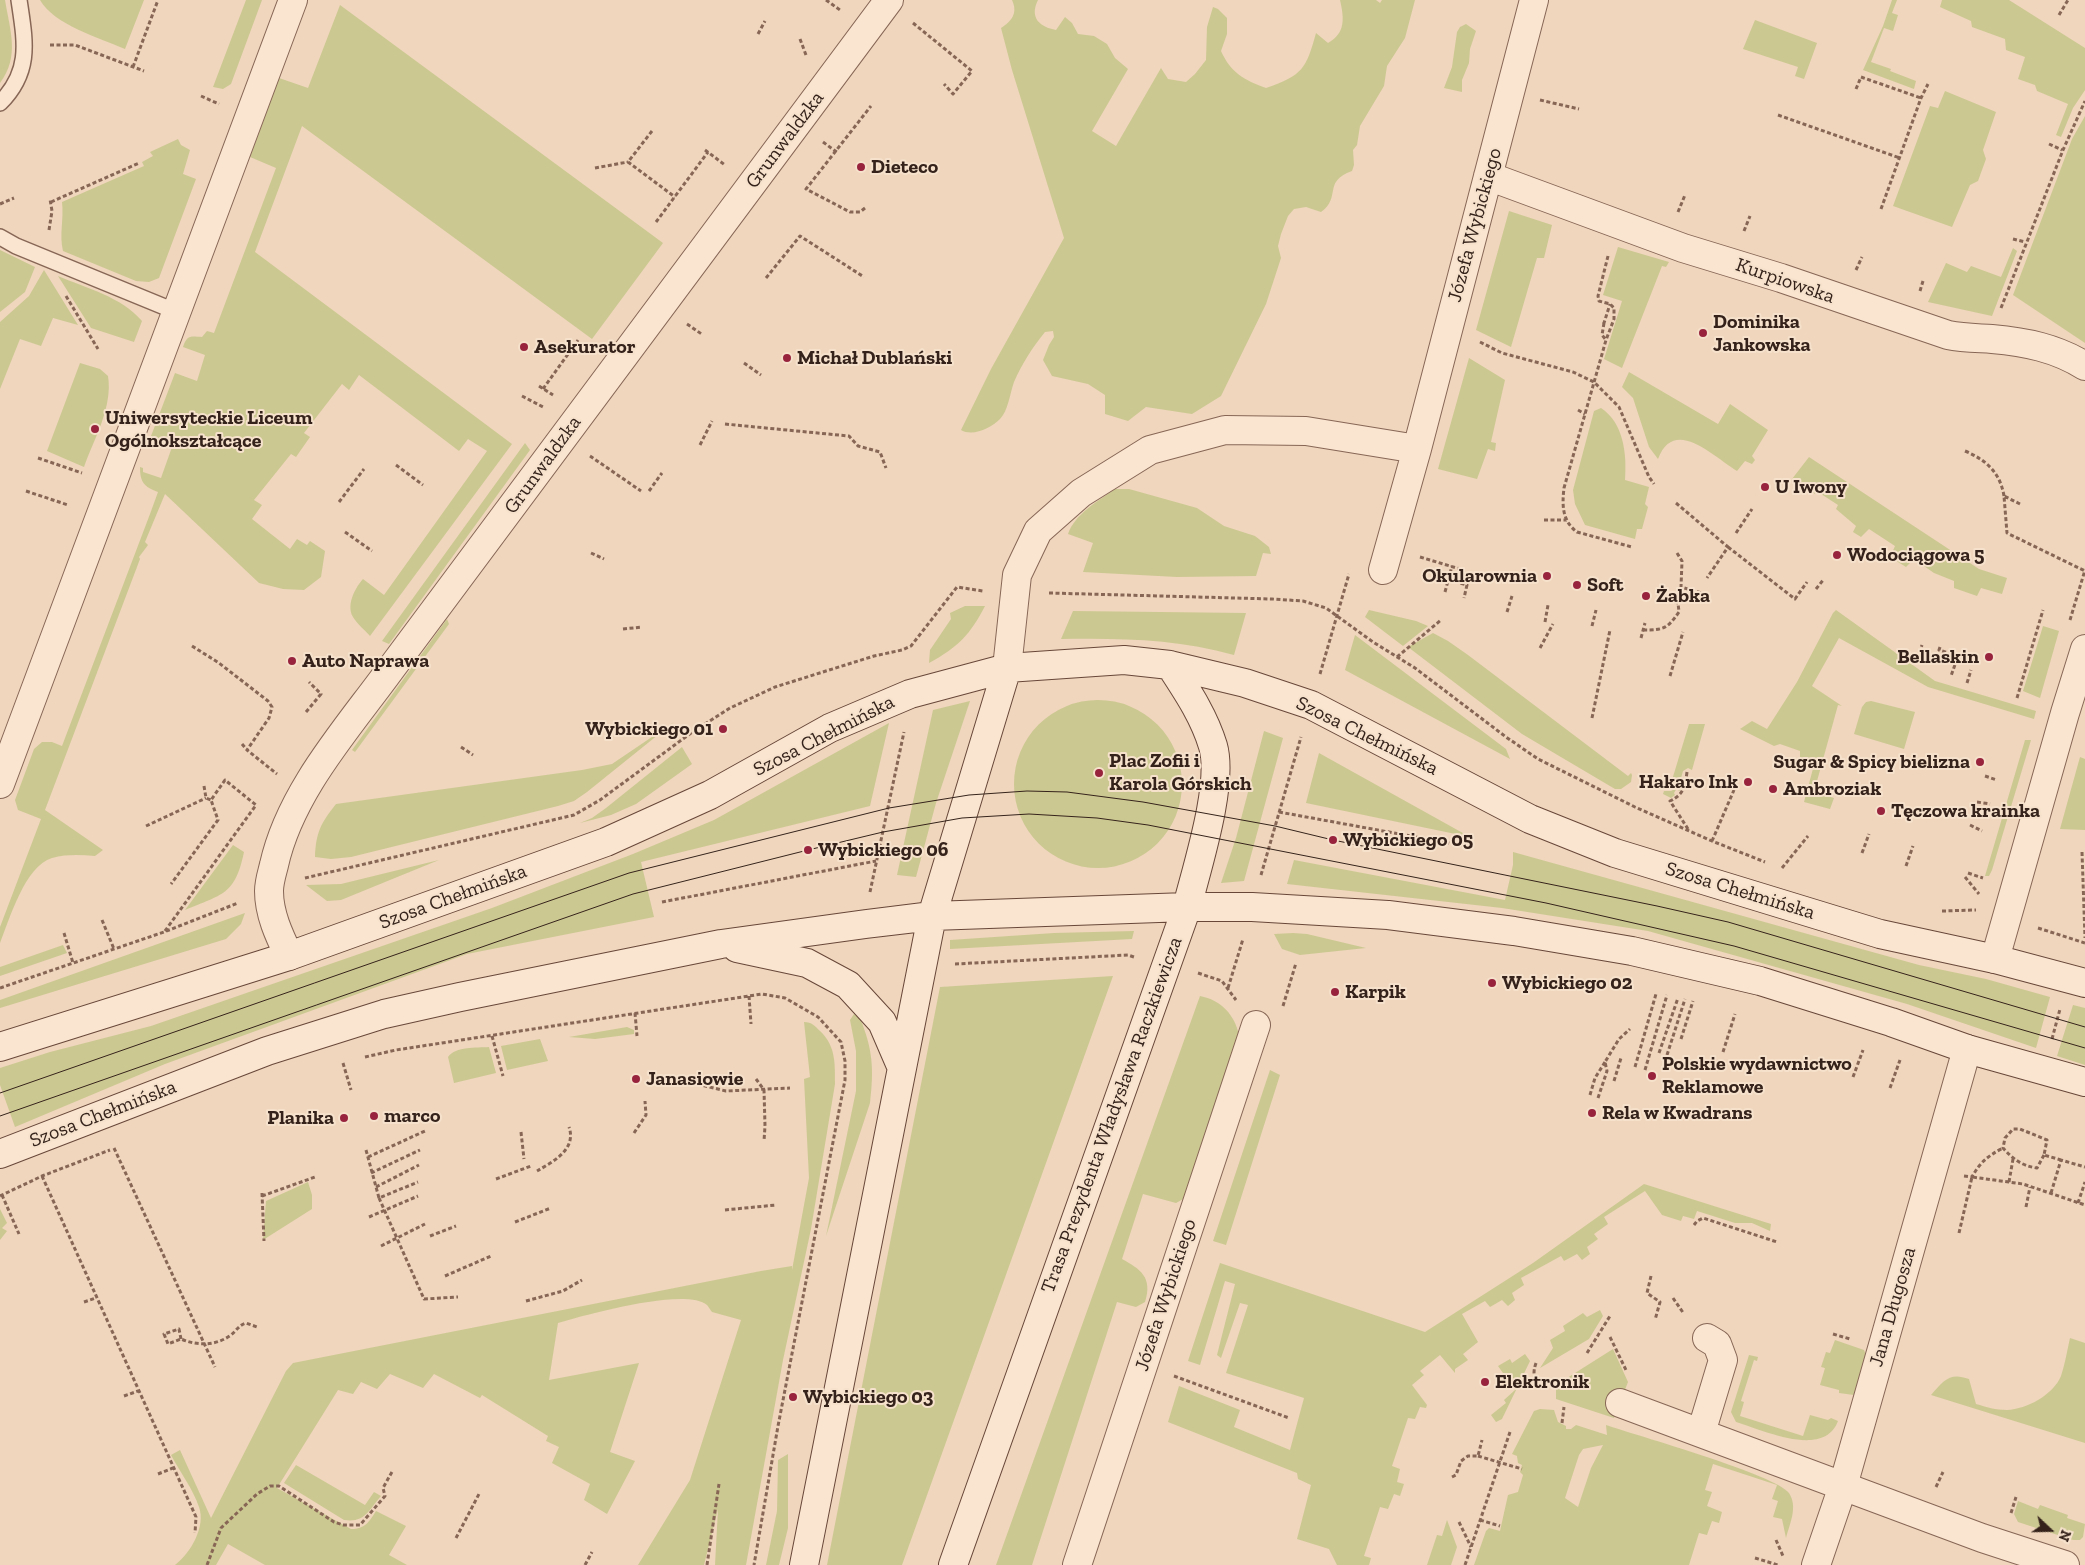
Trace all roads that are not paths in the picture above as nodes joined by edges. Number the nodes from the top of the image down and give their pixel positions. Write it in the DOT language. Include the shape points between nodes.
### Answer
graph roads {
  1 [pos="19,0"];
  2 [pos="293,0"];
  3 [pos="889,0"];
  4 [pos="1534,0"];
  5 [pos="0,103"];
  6 [pos="1488,176"];
  7 [pos="0,236"];
  8 [pos="177,312"];
  9 [pos="2085,366"];
  10 [pos="1417,449"];
  11 [pos="1383,570"];
  12 [pos="2085,650"];
  13 [pos="1170,665"];
  14 [pos="1007,668"];
  15 [pos="0,784"];
  16 [pos="1187,907"];
  17 [pos="932,916"];
  18 [pos="721,944"];
  19 [pos="289,956"];
  20 [pos="1995,959"];
  21 [pos="2085,983"];
  22 [pos="1256,1025"];
  23 [pos="0,1046"];
  24 [pos="1967,1049"];
  25 [pos="901,1066"];
  26 [pos="2085,1082"];
  27 [pos="0,1154"];
  28 [pos="1707,1338"];
  29 [pos="1620,1403"];
  30 [pos="1701,1433"];
  31 [pos="1843,1486"];
  32 [pos="804,1565"];
  33 [pos="953,1565"];
  34 [pos="1077,1565"];
  35 [pos="1816,1565"];
  36 [pos="2065,1565"];
  1 -- 5 [label="lane" via="24,50 20,77"];
  2 -- 8 [label="main road"];
  3 -- 19 [label="main road, Grunwaldzka" via="556,446 301,796 283,831 269,889 271,911"];
  4 -- 6 [label="main road, Józefa Wybickiego"];
  6 -- 9 [label="main road, Kurpiowska" via="1683,248 1909,322 1962,338 2036,344"];
  6 -- 10 [label="main road, Józefa Wybickiego"];
  7 -- 8 [label="lane" via="16,246"];
  8 -- 15 [label="main road"];
  10 -- 11 [label="main road, Józefa Wybickiego"];
  10 -- 14 [label="main road" via="1306,431 1225,430 1150,450 1081,493 1038,531 1017,576"];
  12 -- 20 [label="main road"];
  13 -- 14 [label="main road, Szosa Chełmińska" via="1124,660"];
  13 -- 16 [label="main road, Trasa Prezydenta Władysława Raczkiewicza" via="1196,703 1213,747 1215,780 1210,814"];
  13 -- 20 [label="main road, Szosa Chełmińska" via="1245,683 1311,705 1530,819 1615,853 1880,934"];
  14 -- 17 [label="main road"];
  14 -- 19 [label="main road, Szosa Chełmińska" via="910,694 830,728 710,795 606,842"];
  16 -- 17 [label="main road, Szosa Chełmińska"];
  16 -- 24 [label="main road, Szosa Chełmińska" via="1252,907 1388,915 1514,931 1632,951 1760,981"];
  16 -- 33 [label="main road, Trasa Prezydenta Władysława Raczkiewicza"];
  17 -- 18 [label="main road, Szosa Chełmińska"];
  17 -- 25 [label="main road"];
  18 -- 25 [label="main road" via="807,963 848,985 882,1022"];
  18 -- 27 [label="main road, Szosa Chełmińska" via="384,1014 267,1051"];
  19 -- 23 [label="main road, Szosa Chełmińska"];
  20 -- 21 [label="main road, Szosa Chełmińska"];
  22 -- 34 [label="main road, Józefa Wybickiego"];
  24 -- 26 [label="main road, Szosa Chełmińska"];
  24 -- 31 [label="main road, Jana Długosza"];
  25 -- 32 [label="main road"];
  28 -- 30 [label="main road" via="1717,1344 1723,1360"];
  29 -- 30 [label="main road"];
  30 -- 31 [label="main road"];
  31 -- 35 [label="main road, Jana Długosza"];
  31 -- 36 [label="main road"];
}
